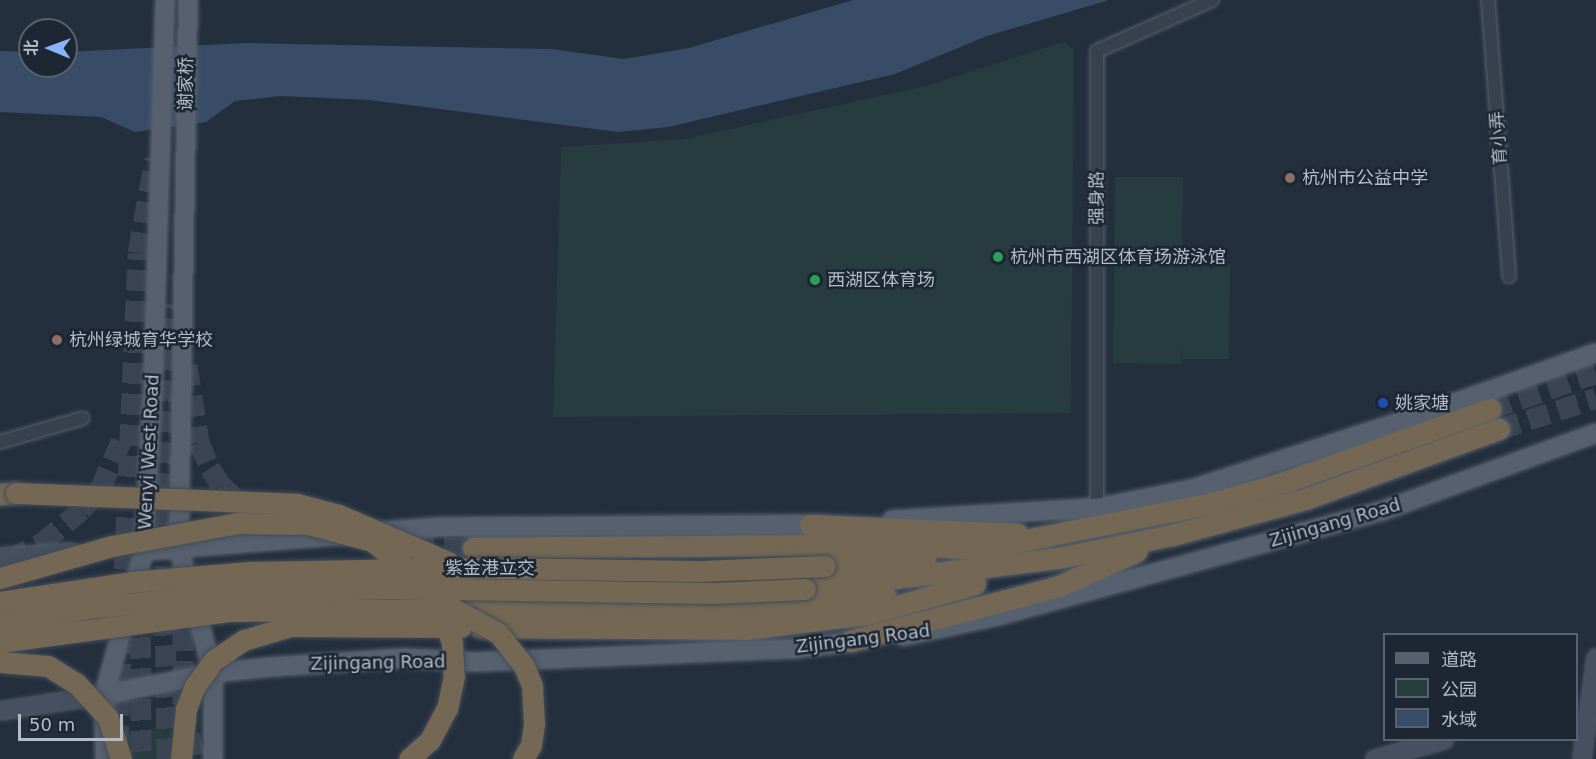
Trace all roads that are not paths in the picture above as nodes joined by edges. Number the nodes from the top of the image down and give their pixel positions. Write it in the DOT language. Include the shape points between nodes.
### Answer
graph roads {
  1 [pos="165,0"];
  2 [pos="1212,0"];
  3 [pos="1488,0"];
  4 [pos="187,7"];
  5 [pos="159,139"];
  6 [pos="185,152"];
  7 [pos="1509,276"];
  8 [pos="1596,353"];
  9 [pos="1490,409"];
  10 [pos="83,418"];
  11 [pos="1499,429"];
  12 [pos="1596,433"];
  13 [pos="0,442"];
  14 [pos="0,494"];
  15 [pos="1097,508"];
  16 [pos="810,525"];
  17 [pos="1064,535"];
  18 [pos="1172,535"];
  19 [pos="473,548"];
  20 [pos="980,549"];
  21 [pos="179,550"];
  22 [pos="144,551"];
  23 [pos="0,557"];
  24 [pos="1058,558"];
  25 [pos="487,568"];
  26 [pos="0,578"];
  27 [pos="0,602"];
  28 [pos="454,609"];
  29 [pos="792,616"];
  30 [pos="0,623"];
  31 [pos="850,641"];
  32 [pos="0,642"];
  33 [pos="1596,658"];
  34 [pos="0,662"];
  35 [pos="213,673"];
  36 [pos="105,695"];
  37 [pos="1583,702"];
  38 [pos="0,711"];
  39 [pos="1440,741"];
  40 [pos="105,759"];
  41 [pos="121,759"];
  42 [pos="181,759"];
  43 [pos="213,759"];
  44 [pos="409,759"];
  45 [pos="523,759"];
  46 [pos="1375,759"];
  47 [pos="1582,759"];
  1 -- 5 [label="main road, 谢家桥"];
  2 -- 15 [label="street, 强身路" via="1096,51"];
  3 -- 7 [label="street, 育小弄"];
  4 -- 6 [label="main road, 谢家桥"];
  5 -- 22 [label="main road, Wenyi West Road"];
  6 -- 21 [label="main road, Wenyi West Road"];
  8 -- 15 [label="main road" via="1294,458 1192,489"];
  9 -- 17 [label="highway" via="1285,482 1197,507"];
  10 -- 13 [label="street"];
  11 -- 18 [label="highway, Zijingang Road" via="1308,498"];
  12 -- 31 [label="main road, Zijingang Road" via="1382,512 1001,615 895,638"];
  14 -- 25 [label="highway, bridge" via="297,504 339,515 440,560"];
  15 -- 16 [label="main road"];
  16 -- 17 [label="highway"];
  16 -- 21 [label="main road" via="439,527"];
  17 -- 20 [label="highway"];
  18 -- 24 [label="highway, Zijingang Road"];
  18 -- 31 [label="highway" via="1059,586"];
  19 -- 20 [label="highway" via="904,544"];
  20 -- 25 [label="highway, 紫金港立交, bridge" via="825,566 691,571"];
  21 -- 22 [label="main road"];
  21 -- 35 [label="main road, Wenyi West Road"];
  22 -- 23 [label="main road"];
  22 -- 36 [label="main road, Wenyi West Road"];
  24 -- 29 [label="highway" via="996,581 949,589 868,614"];
  24 -- 30 [label="highway, Zijingang Road, bridge" via="805,589 682,593 390,588 244,592 161,599"];
  25 -- 27 [label="highway, 紫金港立交, bridge" via="200,575"];
  26 -- 44 [label="highway, bridge" via="111,546 237,523 308,524 372,541 424,582 440,606 452,643 454,676 447,708 430,740"];
  28 -- 29 [label="highway"];
  28 -- 32 [label="highway, bridge" via="229,611"];
  28 -- 45 [label="highway, bridge" via="498,633 524,666 532,686 534,724 531,745"];
  29 -- 42 [label="highway, bridge" via="668,629 279,628 234,645 204,671 186,709"];
  31 -- 35 [label="main road, Zijingang Road" via="780,650 476,662 404,658"];
  33 -- 37 [label="main road"];
  34 -- 41 [label="highway, bridge" via="48,666 77,684 108,718"];
  35 -- 36 [label="main road, Zijingang Road"];
  35 -- 43 [label="main road, Wenyi West Road"];
  36 -- 38 [label="main road"];
  36 -- 40 [label="main road, Wenyi West Road"];
  37 -- 47 [label="main road"];
  39 -- 46 [label="main road"];
}
